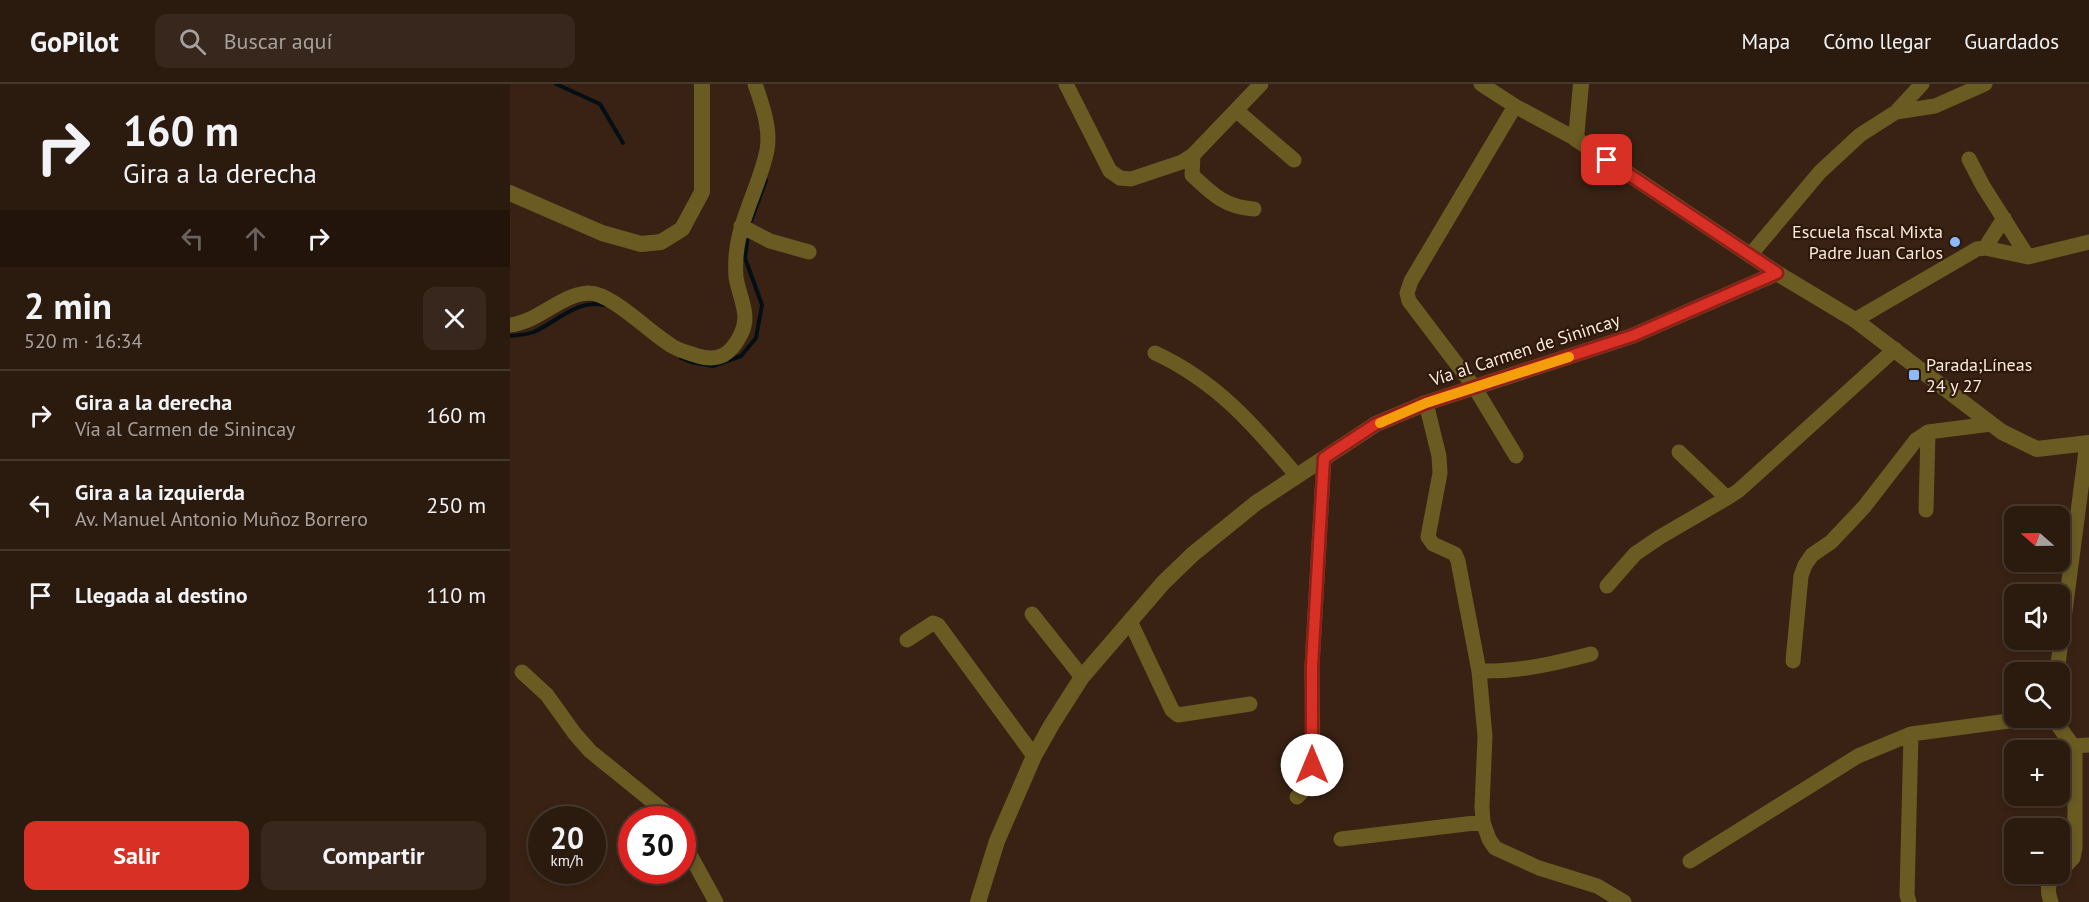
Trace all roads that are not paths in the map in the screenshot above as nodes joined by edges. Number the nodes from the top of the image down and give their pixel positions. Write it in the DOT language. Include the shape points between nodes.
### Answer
graph roads {
  1 [pos="702,84"];
  2 [pos="755,84"];
  3 [pos="1066,84"];
  4 [pos="1261,84"];
  5 [pos="1482,84"];
  6 [pos="1581,84"];
  7 [pos="1922,84"];
  8 [pos="1985,84"];
  9 [pos="1515,106"];
  10 [pos="1237,111"];
  11 [pos="1896,111"];
  12 [pos="1576,139"];
  13 [pos="1193,154"];
  14 [pos="1969,159"];
  15 [pos="1294,160"];
  16 [pos="510,193"];
  17 [pos="1254,210"];
  18 [pos="2004,218"];
  19 [pos="741,226"];
  20 [pos="2089,242"];
  21 [pos="1985,248"];
  22 [pos="809,252"];
  23 [pos="1751,254"];
  24 [pos="2028,257"];
  25 [pos="1777,273"];
  26 [pos="1855,320"];
  27 [pos="510,325"];
  28 [pos="1895,349"];
  29 [pos="1155,353"];
  30 [pos="1475,388"];
  31 [pos="1426,403"];
  32 [pos="1991,424"];
  33 [pos="1928,432"];
  34 [pos="2088,443"];
  35 [pos="1678,452"];
  36 [pos="1516,456"];
  37 [pos="1324,458"];
  38 [pos="1297,476"];
  39 [pos="1727,498"];
  40 [pos="1926,510"];
  41 [pos="1606,586"];
  42 [pos="1032,614"];
  43 [pos="1130,621"];
  44 [pos="907,640"];
  45 [pos="1591,654"];
  46 [pos="1793,661"];
  47 [pos="2058,662"];
  48 [pos="1479,671"];
  49 [pos="522,672"];
  50 [pos="1082,677"];
  51 [pos="1250,704"];
  52 [pos="2004,722"];
  53 [pos="2060,728"];
  54 [pos="1911,734"];
  55 [pos="2089,744"];
  56 [pos="2073,746"];
  57 [pos="1034,756"];
  58 [pos="1297,797"];
  59 [pos="658,806"];
  60 [pos="1483,822"];
  61 [pos="1341,839"];
  62 [pos="1690,861"];
  63 [pos="2070,861"];
  64 [pos="696,866"];
  65 [pos="2049,884"];
  66 [pos="716,902"];
  67 [pos="978,902"];
  68 [pos="1624,902"];
  69 [pos="1909,902"];
  70 [pos="2051,902"];
  1 -- 16 [label="street" via="702,192 682,229 661,242 641,244 602,233"];
  2 -- 19 [label="street" via="767,148"];
  3 -- 13 [label="street" via="1110,171 1120,178 1131,179 1182,162"];
  4 -- 10 [label="street"];
  5 -- 9 [label="street"];
  6 -- 12 [label="street"];
  7 -- 11 [label="street"];
  8 -- 11 [label="street" via="1935,106"];
  9 -- 12 [label="street"];
  9 -- 30 [label="street" via="1410,281 1407,293 1409,301"];
  10 -- 13 [label="street"];
  10 -- 15 [label="street"];
  11 -- 23 [label="street" via="1860,135 1820,172"];
  12 -- 23 [label="street"];
  13 -- 17 [label="street" via="1192,175 1207,189 1231,206"];
  14 -- 18 [label="street"];
  18 -- 21 [label="street"];
  18 -- 24 [label="street"];
  19 -- 22 [label="street" via="770,241"];
  19 -- 27 [label="street" via="735,252 736,279 744,303 745,327 734,348 721,357 708,359 672,346 609,299 591,293 570,297 526,321"];
  20 -- 24 [label="street"];
  21 -- 24 [label="street"];
  21 -- 26 [label="street" via="1968,253"];
  23 -- 25 [label="street"];
  25 -- 26 [label="street"];
  25 -- 30 [label="street, Vía al Carmen de Sinincay" via="1632,336"];
  26 -- 28 [label="street"];
  28 -- 32 [label="street"];
  28 -- 39 [label="street"];
  29 -- 38 [label="street" via="1180,365 1223,397"];
  30 -- 31 [label="street, Vía al Carmen de Sinincay"];
  30 -- 36 [label="street"];
  31 -- 37 [label="street, Vía al Carmen de Sinincay" via="1376,424"];
  31 -- 48 [label="street" via="1440,473 1428,537 1433,544 1455,554 1458,561"];
  32 -- 33 [label="street"];
  32 -- 34 [label="street" via="2037,448"];
  33 -- 40 [label="street"];
  33 -- 46 [label="street" via="1916,440 1864,507 1805,565"];
  34 -- 47 [label="street"];
  35 -- 39 [label="street"];
  37 -- 38 [label="street, Vía al Carmen de Sinincay"];
  37 -- 58 [label="street" via="1312,666 1312,765 1307,787"];
  38 -- 43 [label="street, Vía al Carmen de Sinincay" via="1193,554"];
  39 -- 41 [label="street" via="1635,554"];
  42 -- 50 [label="street"];
  43 -- 50 [label="street, Vía al Carmen de Sinincay"];
  43 -- 51 [label="street" via="1172,710 1178,715"];
  44 -- 57 [label="street" via="933,623 939,625"];
  45 -- 48 [label="street" via="1539,668"];
  48 -- 60 [label="street" via="1485,736"];
  49 -- 59 [label="street" via="547,694 590,751"];
  50 -- 57 [label="street, Vía al Carmen de Sinincay"];
  52 -- 54 [label="street"];
  53 -- 56 [label="street"];
  54 -- 62 [label="street" via="1858,756"];
  54 -- 69 [label="street"];
  55 -- 56 [label="street"];
  56 -- 63 [label="street" via="2075,848"];
  57 -- 67 [label="street, Vía al Carmen de Sinincay" via="997,841"];
  60 -- 61 [label="street"];
  60 -- 68 [label="street" via="1495,848 1539,868 1597,886"];
  64 -- 66 [label="street"];
  65 -- 70 [label="street"];
}
